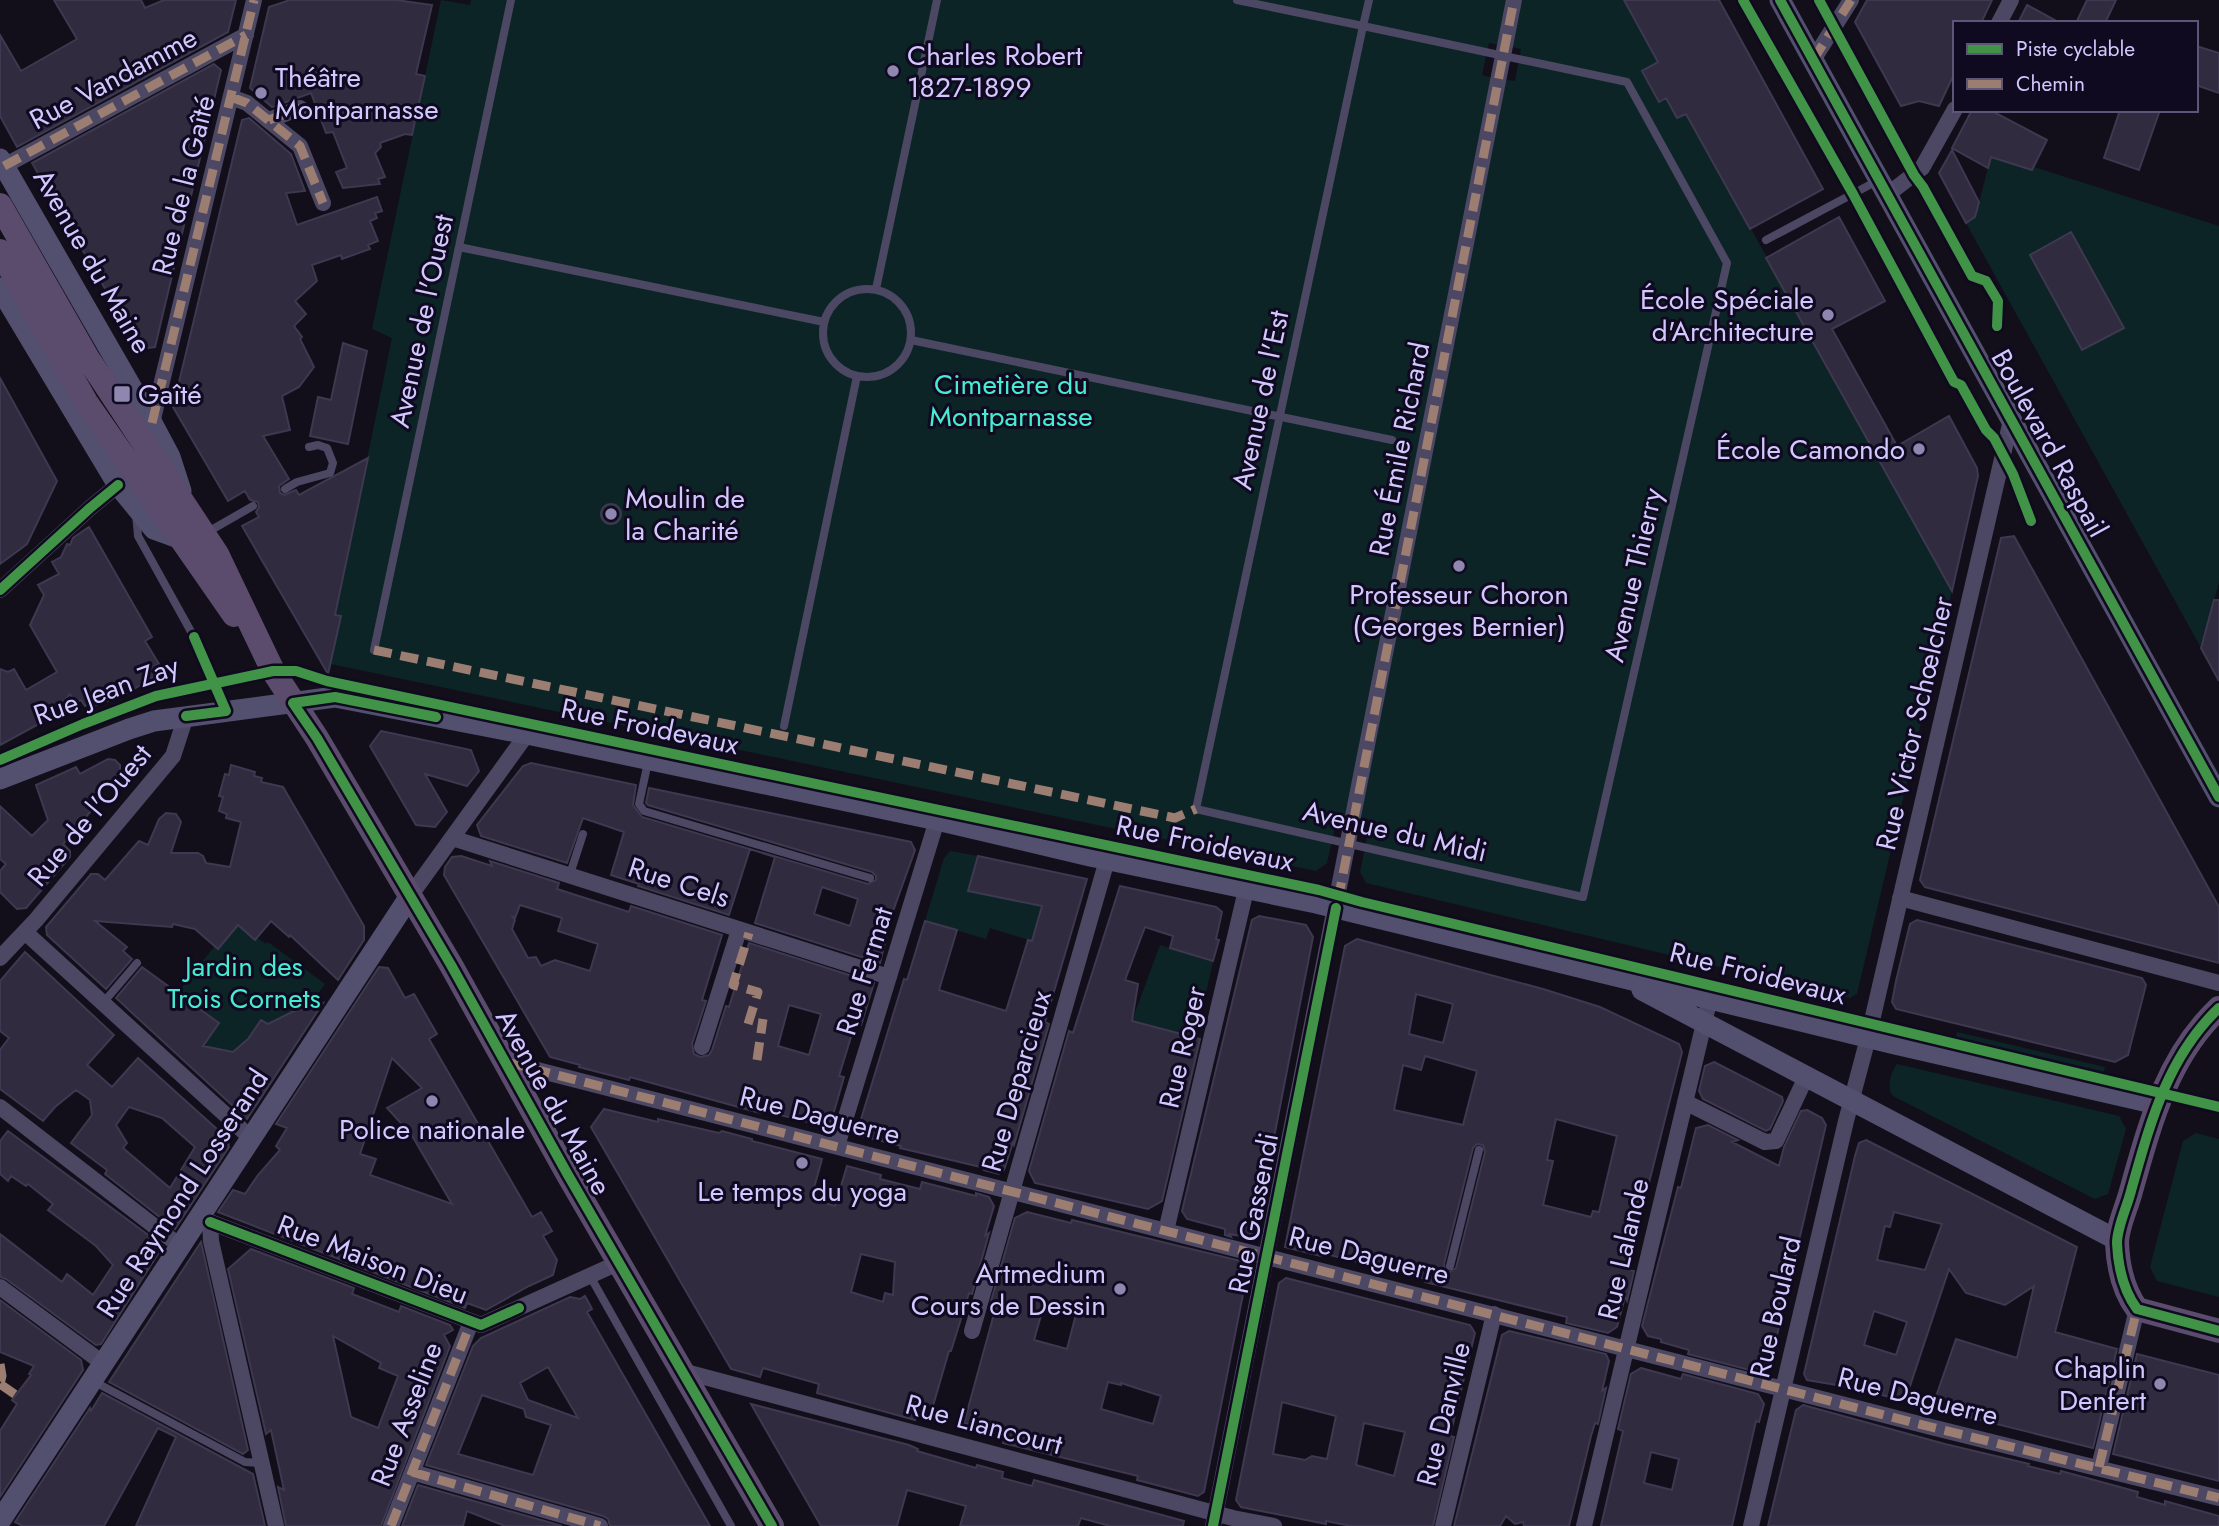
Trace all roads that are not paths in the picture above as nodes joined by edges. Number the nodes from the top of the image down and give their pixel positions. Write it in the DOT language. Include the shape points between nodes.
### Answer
graph roads {
  1 [pos="254,0"];
  2 [pos="511,0"];
  3 [pos="937,0"];
  4 [pos="1237,0"];
  5 [pos="1369,0"];
  6 [pos="1514,0"];
  7 [pos="1780,0"];
  8 [pos="1851,0"];
  9 [pos="2011,0"];
  10 [pos="2000,21"];
  11 [pos="1363,26"];
  12 [pos="246,36"];
  13 [pos="1503,56"];
  14 [pos="1813,60"];
  15 [pos="231,97"];
  16 [pos="300,108"];
  17 [pos="1953,112"];
  18 [pos="269,120"];
  19 [pos="2,162"];
  20 [pos="1883,188"];
  21 [pos="323,203"];
  22 [pos="0,205"];
  23 [pos="1766,240"];
  24 [pos="459,247"];
  25 [pos="0,251"];
  26 [pos="0,288"];
  27 [pos="876,289"];
  28 [pos="824,322"];
  29 [pos="911,340"];
  30 [pos="858,376"];
  31 [pos="1280,416"];
  32 [pos="2011,420"];
  33 [pos="152,423"];
  34 [pos="1392,440"];
  35 [pos="309,447"];
  36 [pos="118,485"];
  37 [pos="285,489"];
  38 [pos="253,506"];
  39 [pos="186,507"];
  40 [pos="136,508"];
  41 [pos="204,534"];
  42 [pos="179,538"];
  43 [pos="0,590"];
  44 [pos="194,637"];
  45 [pos="374,650"];
  46 [pos="271,666"];
  47 [pos="293,703"];
  48 [pos="186,716"];
  49 [pos="784,726"];
  50 [pos="527,734"];
  51 [pos="648,759"];
  52 [pos="0,779"];
  53 [pos="2219,797"];
  54 [pos="1196,809"];
  55 [pos="937,820"];
  56 [pos="583,835"];
  57 [pos="452,838"];
  58 [pos="1349,844"];
  59 [pos="1108,860"];
  60 [pos="570,874"];
  61 [pos="870,878"];
  62 [pos="1246,890"];
  63 [pos="410,896"];
  64 [pos="1583,897"];
  65 [pos="1900,898"];
  66 [pos="1336,908"];
  67 [pos="739,930"];
  68 [pos="25,932"];
  69 [pos="0,958"];
  70 [pos="137,963"];
  71 [pos="889,977"];
  72 [pos="1617,977"];
  73 [pos="2219,983"];
  74 [pos="1710,998"];
  75 [pos="103,1003"];
  76 [pos="2219,1008"];
  77 [pos="1704,1023"];
  78 [pos="1868,1038"];
  79 [pos="702,1047"];
  80 [pos="506,1062"];
  81 [pos="1807,1077"];
  82 [pos="1853,1100"];
  83 [pos="1685,1102"];
  84 [pos="2157,1104"];
  85 [pos="0,1107"];
  86 [pos="251,1138"];
  87 [pos="837,1146"];
  88 [pos="1479,1150"];
  89 [pos="1012,1190"];
  90 [pos="205,1219"];
  91 [pos="1166,1231"];
  92 [pos="2117,1240"];
  93 [pos="180,1246"];
  94 [pos="1268,1256"];
  95 [pos="618,1263"];
  96 [pos="1450,1266"];
  97 [pos="590,1276"];
  98 [pos="0,1287"];
  99 [pos="2137,1309"];
  100 [pos="1494,1314"];
  101 [pos="471,1322"];
  102 [pos="972,1331"];
  103 [pos="2219,1331"];
  104 [pos="1626,1348"];
  105 [pos="682,1371"];
  106 [pos="98,1373"];
  107 [pos="1784,1388"];
  108 [pos="262,1463"];
  109 [pos="2099,1467"];
  110 [pos="412,1472"];
  111 [pos="2219,1498"];
  112 [pos="1215,1519"];
  113 [pos="0,1521"];
  114 [pos="276,1526"];
  115 [pos="391,1526"];
  116 [pos="600,1526"];
  117 [pos="731,1526"];
  118 [pos="772,1526"];
  119 [pos="1274,1526"];
  120 [pos="1443,1526"];
  121 [pos="1584,1526"];
  122 [pos="1751,1526"];
  1 -- 12 [label="street, Rue de la Gaîté"];
  2 -- 24 [label="lane, Avenue de l'Ouest"];
  3 -- 27 [label="lane"];
  4 -- 11 [label="lane"];
  5 -- 11 [label="lane, Avenue de l'Est"];
  6 -- 13 [label="street, Rue Émile Richard"];
  7 -- 14 [label="main road, Boulevard Raspail"];
  8 -- 14 [label="street"];
  9 -- 10 [label="street"];
  11 -- 13 [label="lane"];
  11 -- 31 [label="lane, Avenue de l'Est"];
  12 -- 15 [label="street, Rue de la Gaîté"];
  12 -- 19 [label="street, Rue Vandamme"];
  13 -- 58 [label="street, Rue Émile Richard"];
  13 -- 64 [label="lane, Avenue Thierry" via="1627,82 1727,263"];
  14 -- 20 [label="main road, Boulevard Raspail"];
  15 -- 18 [label="street"];
  15 -- 33 [label="street, Rue de la Gaîté"];
  16 -- 18 [label="street"];
  17 -- 20 [label="street" via="1922,169"];
  18 -- 21 [label="street" via="300,146"];
  19 -- 33 [label="main road, Avenue du Maine"];
  20 -- 23 [label="lane"];
  20 -- 32 [label="main road, Boulevard Raspail"];
  22 -- 39 [label="main road, Avenue du Maine" via="87,357"];
  24 -- 28 [label="lane"];
  24 -- 45 [label="lane, Avenue de l'Ouest"];
  25 -- 42 [label="main road, Avenue du Maine" via="86,402"];
  26 -- 36 [label="main road, Avenue du Maine"];
  27 -- 28 [label="lane" via="846,294"];
  27 -- 29 [label="lane" via="905,310"];
  28 -- 30 [label="lane" via="829,356"];
  29 -- 30 [label="lane" via="892,370"];
  29 -- 31 [label="lane"];
  30 -- 49 [label="lane"];
  31 -- 34 [label="lane"];
  31 -- 54 [label="lane, Avenue de l'Est"];
  32 -- 53 [label="main road, Boulevard Raspail"];
  32 -- 65 [label="street, Rue Victor Schœlcher"];
  33 -- 39 [label="main road, Avenue du Maine" via="170,457"];
  35 -- 37 [label="lane" via="327,448 333,463 330,473"];
  36 -- 40 [label="main road, Avenue du Maine"];
  36 -- 43 [label="street"];
  38 -- 41 [label="lane"];
  39 -- 41 [label="main road, Avenue du Maine"];
  40 -- 42 [label="main road, Avenue du Maine" via="154,529"];
  40 -- 44 [label="lane, Avenue du Maine" via="138,536"];
  41 -- 46 [label="main road, Avenue du Maine"];
  42 -- 46 [label="main road, Avenue du Maine"];
  46 -- 47 [label="main road, Avenue du Maine"];
  47 -- 48 [label="main road, Rue Jean Zay"];
  47 -- 50 [label="main road, Rue Froidevaux" via="335,697"];
  47 -- 63 [label="main road, Avenue du Maine"];
  48 -- 52 [label="main road, Rue Jean Zay" via="128,729"];
  48 -- 68 [label="street, Rue de l'Ouest" via="173,756"];
  50 -- 51 [label="main road, Rue Froidevaux"];
  50 -- 57 [label="street"];
  51 -- 55 [label="main road, Rue Froidevaux"];
  51 -- 61 [label="lane" via="639,804 644,811"];
  54 -- 58 [label="lane, Avenue du Midi"];
  55 -- 59 [label="main road, Rue Froidevaux"];
  55 -- 71 [label="street, Rue Fermat"];
  56 -- 60 [label="lane"];
  57 -- 60 [label="street, Rue Cels"];
  57 -- 63 [label="street"];
  58 -- 64 [label="lane, Avenue du Midi"];
  58 -- 66 [label="street, Rue Émile Richard"];
  59 -- 62 [label="main road, Rue Froidevaux"];
  59 -- 89 [label="street, Rue Deparcieux"];
  60 -- 67 [label="street, Rue Cels"];
  62 -- 66 [label="main road, Rue Froidevaux"];
  62 -- 91 [label="street, Rue Roger"];
  63 -- 80 [label="main road, Avenue du Maine"];
  63 -- 86 [label="main road, Rue Raymond Losserand"];
  65 -- 73 [label="street"];
  65 -- 78 [label="street, Rue Victor Schœlcher"];
  66 -- 72 [label="main road, Rue Froidevaux"];
  66 -- 94 [label="street, Rue Gassendi"];
  67 -- 71 [label="street, Rue Cels"];
  67 -- 79 [label="street"];
  68 -- 69 [label="street, Rue de l'Ouest"];
  68 -- 75 [label="street"];
  70 -- 75 [label="lane"];
  71 -- 87 [label="street, Rue Fermat"];
  72 -- 74 [label="main road, Rue Froidevaux"];
  72 -- 77 [label="main road, Rue Froidevaux"];
  74 -- 77 [label="street, Rue Lalande"];
  74 -- 78 [label="main road, Rue Froidevaux"];
  75 -- 86 [label="street"];
  76 -- 84 [label="main road" via="2172,1070"];
  77 -- 81 [label="main road, Rue Froidevaux"];
  77 -- 83 [label="street, Rue Lalande"];
  78 -- 82 [label="street, Rue Boulard"];
  78 -- 84 [label="main road, Rue Froidevaux"];
  80 -- 87 [label="street, Rue Daguerre"];
  80 -- 95 [label="main road, Avenue du Maine"];
  81 -- 82 [label="main road, Rue Froidevaux"];
  81 -- 83 [label="street" via="1771,1143"];
  82 -- 92 [label="main road, Rue Froidevaux"];
  82 -- 107 [label="street, Rue Boulard"];
  83 -- 104 [label="street, Rue Lalande"];
  84 -- 92 [label="main road"];
  85 -- 93 [label="street"];
  86 -- 90 [label="main road, Rue Raymond Losserand"];
  87 -- 89 [label="street, Rue Daguerre"];
  88 -- 96 [label="lane"];
  89 -- 91 [label="street, Rue Daguerre"];
  89 -- 102 [label="street, Rue Deparcieux"];
  90 -- 93 [label="main road, Rue Raymond Losserand"];
  90 -- 101 [label="street, Rue Maison Dieu"];
  90 -- 108 [label="street"];
  91 -- 94 [label="street, Rue Daguerre"];
  92 -- 99 [label="main road" via="2124,1286"];
  93 -- 106 [label="main road, Rue Raymond Losserand"];
  94 -- 100 [label="street, Rue Daguerre"];
  94 -- 112 [label="street, Rue Gassendi"];
  95 -- 97 [label="street, Rue Maison Dieu"];
  95 -- 105 [label="main road, Avenue du Maine"];
  97 -- 101 [label="street, Rue Maison Dieu" via="481,1325"];
  97 -- 117 [label="lane"];
  98 -- 106 [label="street"];
  99 -- 103 [label="main road"];
  99 -- 109 [label="street"];
  100 -- 104 [label="street, Rue Daguerre"];
  100 -- 120 [label="street, Rue Danville"];
  101 -- 110 [label="street, Rue Asseline"];
  104 -- 107 [label="street, Rue Daguerre"];
  104 -- 121 [label="street, Rue Lalande"];
  105 -- 112 [label="street, Rue Liancourt"];
  105 -- 118 [label="main road, Avenue du Maine"];
  106 -- 108 [label="lane" via="246,1462"];
  106 -- 113 [label="main road, Rue Raymond Losserand"];
  107 -- 109 [label="street, Rue Daguerre"];
  107 -- 122 [label="street, Rue Boulard"];
  108 -- 114 [label="street"];
  109 -- 111 [label="street, Rue Daguerre"];
  110 -- 115 [label="street, Rue Asseline"];
  110 -- 116 [label="street"];
  112 -- 119 [label="street, Rue Liancourt"];
}
